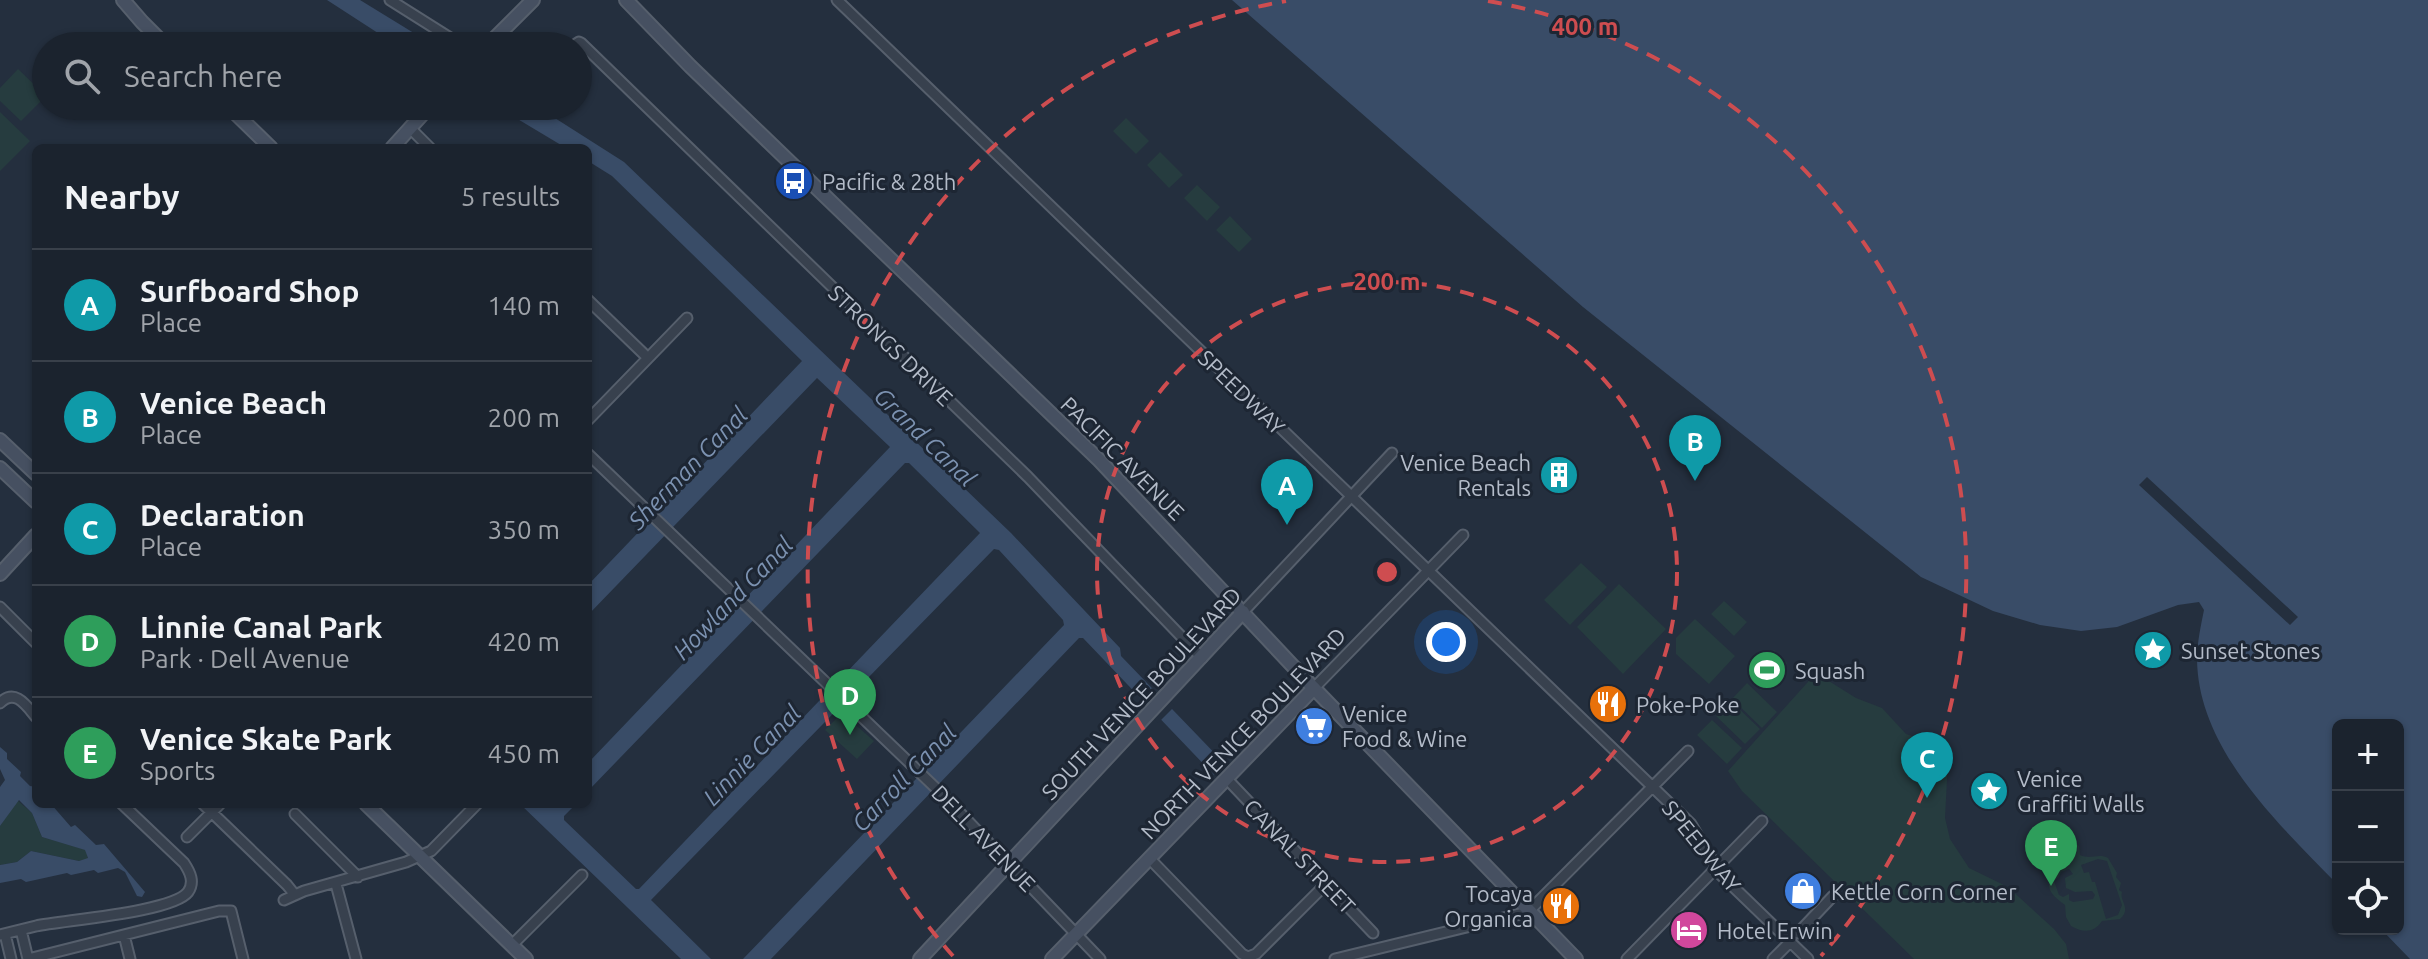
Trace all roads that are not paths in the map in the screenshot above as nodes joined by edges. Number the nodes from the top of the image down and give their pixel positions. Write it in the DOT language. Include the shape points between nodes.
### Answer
graph roads {
  1 [pos="123,0"];
  2 [pos="390,0"];
  3 [pos="533,0"];
  4 [pos="626,0"];
  5 [pos="837,0"];
  6 [pos="153,32"];
  7 [pos="441,32"];
  8 [pos="501,32"];
  9 [pos="592,54"];
  10 [pos="242,120"];
  11 [pos="417,120"];
  12 [pos="410,128"];
  13 [pos="267,144"];
  14 [pos="396,144"];
  15 [pos="426,144"];
  16 [pos="592,304"];
  17 [pos="687,318"];
  18 [pos="648,358"];
  19 [pos="592,416"];
  20 [pos="0,440"];
  21 [pos="1392,453"];
  22 [pos="592,458"];
  23 [pos="0,468"];
  24 [pos="32,470"];
  25 [pos="32,498"];
  26 [pos="1353,498"];
  27 [pos="1463,535"];
  28 [pos="32,539"];
  29 [pos="1428,570"];
  30 [pos="0,574"];
  31 [pos="0,607"];
  32 [pos="1243,612"];
  33 [pos="32,639"];
  34 [pos="1202,658"];
  35 [pos="1314,688"];
  36 [pos="0,703"];
  37 [pos="32,712"];
  38 [pos="1688,751"];
  39 [pos="1227,779"];
  40 [pos="1653,787"];
  41 [pos="126,808"];
  42 [pos="216,808"];
  43 [pos="376,808"];
  44 [pos="473,808"];
  45 [pos="295,814"];
  46 [pos="1762,821"];
  47 [pos="187,837"];
  48 [pos="419,857"];
  49 [pos="1150,859"];
  50 [pos="1008,863"];
  51 [pos="1716,866"];
  52 [pos="582,875"];
  53 [pos="358,877"];
  54 [pos="336,884"];
  55 [pos="1326,884"];
  56 [pos="295,895"];
  57 [pos="1833,896"];
  58 [pos="284,900"];
  59 [pos="1528,912"];
  60 [pos="21,930"];
  61 [pos="1373,933"];
  62 [pos="1798,933"];
  63 [pos="1076,934"];
  64 [pos="2,935"];
  65 [pos="124,935"];
  66 [pos="1790,942"];
  67 [pos="512,945"];
  68 [pos="1248,957"];
  69 [pos="11,959"];
  70 [pos="28,959"];
  71 [pos="130,959"];
  72 [pos="243,959"];
  73 [pos="356,959"];
  74 [pos="526,959"];
  75 [pos="920,959"];
  76 [pos="1052,959"];
  77 [pos="1100,959"];
  78 [pos="1335,959"];
  79 [pos="1576,959"];
  80 [pos="1627,959"];
  81 [pos="1773,959"];
  82 [pos="1808,959"];
  1 -- 6 [label="main road"];
  2 -- 7 [label="street"];
  3 -- 8 [label="main road"];
  4 -- 32 [label="main road, PACIFIC AVENUE" via="1099,460"];
  5 -- 26 [label="street, SPEEDWAY"];
  9 -- 34 [label="street, STRONGS DRIVE" via="1028,477"];
  10 -- 13 [label="main road"];
  11 -- 12 [label="main road"];
  12 -- 14 [label="main road"];
  12 -- 15 [label="street"];
  16 -- 18 [label="street"];
  17 -- 18 [label="street"];
  18 -- 19 [label="street"];
  20 -- 24 [label="main road"];
  21 -- 26 [label="street, SOUTH VENICE BOULEVARD"];
  22 -- 50 [label="street, DELL AVENUE"];
  23 -- 25 [label="main road"];
  26 -- 29 [label="street, SPEEDWAY"];
  26 -- 32 [label="street, SOUTH VENICE BOULEVARD"];
  27 -- 29 [label="street, NORTH VENICE BOULEVARD"];
  28 -- 30 [label="main road"];
  29 -- 35 [label="street, NORTH VENICE BOULEVARD"];
  29 -- 40 [label="street, SPEEDWAY"];
  31 -- 33 [label="street"];
  32 -- 34 [label="main road, SOUTH VENICE BOULEVARD"];
  32 -- 35 [label="main road, PACIFIC AVENUE"];
  34 -- 50 [label="main road, SOUTH VENICE BOULEVARD"];
  35 -- 39 [label="main road, NORTH VENICE BOULEVARD"];
  35 -- 59 [label="main road, PACIFIC AVENUE"];
  36 -- 37 [label="street" via="13,696"];
  38 -- 40 [label="street"];
  39 -- 49 [label="main road, NORTH VENICE BOULEVARD"];
  39 -- 55 [label="street, CANAL STREET"];
  40 -- 51 [label="street, SPEEDWAY" via="1691,824"];
  40 -- 59 [label="street"];
  41 -- 60 [label="street" via="184,863 192,881 188,892 165,904"];
  42 -- 47 [label="street"];
  42 -- 56 [label="street"];
  43 -- 48 [label="main road"];
  44 -- 48 [label="street"];
  45 -- 53 [label="street"];
  46 -- 51 [label="street"];
  48 -- 53 [label="street"];
  48 -- 67 [label="main road"];
  49 -- 63 [label="main road, NORTH VENICE BOULEVARD"];
  49 -- 68 [label="street"];
  50 -- 63 [label="street, DELL AVENUE"];
  50 -- 75 [label="main road, SOUTH VENICE BOULEVARD"];
  51 -- 66 [label="street, SPEEDWAY"];
  51 -- 80 [label="street"];
  52 -- 67 [label="street"];
  53 -- 54 [label="street"];
  54 -- 56 [label="street"];
  54 -- 73 [label="street"];
  55 -- 61 [label="street, CANAL STREET"];
  55 -- 68 [label="street"];
  56 -- 58 [label="street"];
  57 -- 62 [label="street"];
  59 -- 78 [label="street"];
  59 -- 79 [label="main road, PACIFIC AVENUE"];
  60 -- 64 [label="street"];
  60 -- 70 [label="street"];
  63 -- 76 [label="main road, NORTH VENICE BOULEVARD"];
  63 -- 77 [label="street, DELL AVENUE"];
  64 -- 69 [label="street"];
  65 -- 70 [label="street"];
  65 -- 71 [label="street"];
  65 -- 72 [label="street" via="231,911"];
  66 -- 81 [label="street"];
  66 -- 82 [label="street, SPEEDWAY"];
  67 -- 74 [label="main road"];
}
